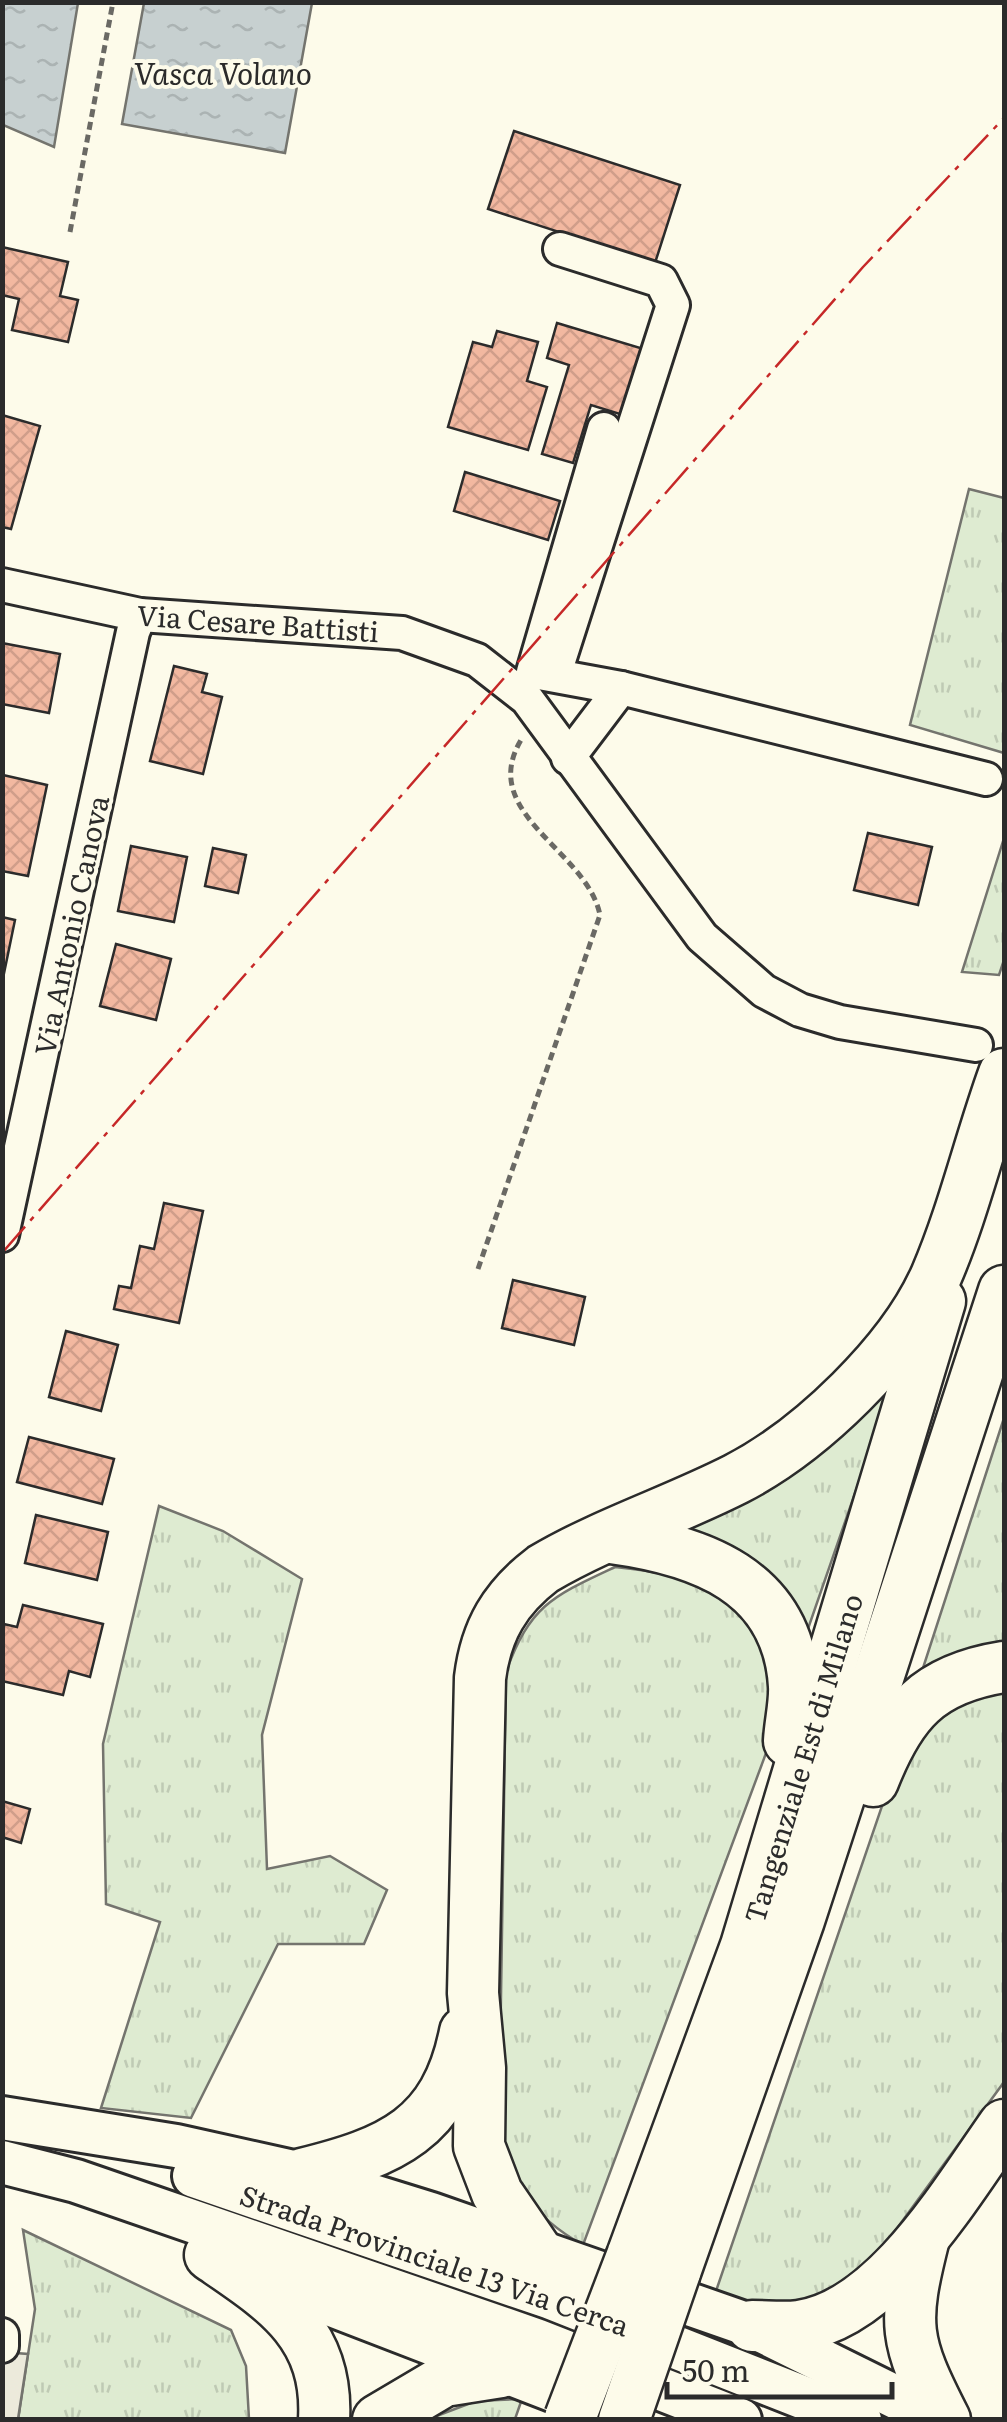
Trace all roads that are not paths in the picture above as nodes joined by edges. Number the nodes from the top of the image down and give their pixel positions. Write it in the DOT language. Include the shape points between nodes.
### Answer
graph roads {
  1 [pos="560,249"];
  2 [pos="604,429"];
  3 [pos="2,585"];
  4 [pos="140,616"];
  5 [pos="531,675"];
  6 [pos="621,688"];
  7 [pos="568,758"];
  8 [pos="986,779"];
  9 [pos="990,1060"];
  10 [pos="1004,1085"];
  11 [pos="2,1235"];
  12 [pos="1004,1291"];
  13 [pos="610,1538"];
  14 [pos="1004,1666"];
  15 [pos="799,1920"];
  16 [pos="746,1946"];
  17 [pos="473,1993"];
  18 [pos="2,2120"];
  19 [pos="1004,2125"];
  20 [pos="2,2162"];
  21 [pos="302,2174"];
  22 [pos="2,2175"];
  23 [pos="926,2233"];
  24 [pos="536,2250"];
  25 [pos="210,2256"];
  26 [pos="653,2264"];
  27 [pos="752,2326"];
  28 [pos="2,2336"];
  29 [pos="2,2346"];
  30 [pos="502,2372"];
  31 [pos="570,2419"];
  32 [pos="324,2420"];
  33 [pos="378,2420"];
  34 [pos="627,2420"];
  35 [pos="740,2420"];
  36 [pos="860,2420"];
  37 [pos="943,2420"];
  1 -- 5 [label="street" via="660,281 673,305"];
  2 -- 5 [label="street"];
  3 -- 4 [label="street, Via Cesare Battisti"];
  4 -- 5 [label="street, Via Cesare Battisti" via="402,633"];
  4 -- 11 [label="street, Via Antonio Canova"];
  5 -- 6 [label="street, Via Cesare Battisti"];
  5 -- 7 [label="street, Via Cesare Battisti" via="543,722"];
  6 -- 7 [label="street"];
  6 -- 8 [label="street, Via Cesare Battisti"];
  7 -- 9 [label="street, Via Cesare Battisti" via="702,936 764,992 800,1010"];
  9 -- 13 [label="highway" via="936,1277 906,1329 820,1421 776,1456"];
  10 -- 16 [label="highway, Tangenziale Est di Milano"];
  12 -- 15 [label="highway, Tangenziale Est di Milano"];
  13 -- 16 [label="highway" via="686,1551 725,1569 765,1608 788,1656 794,1687 787,1755"];
  13 -- 17 [label="highway" via="531,1578 489,1634 480,1678"];
  14 -- 15 [label="highway" via="931,1692 900,1722 835,1880"];
  15 -- 26 [label="highway, Tangenziale Est di Milano"];
  16 -- 26 [label="highway, Tangenziale Est di Milano"];
  17 -- 21 [label="highway" via="454,2078 421,2124 378,2151"];
  17 -- 24 [label="highway" via="481,2158"];
  18 -- 21 [label="main road" via="176,2146"];
  18 -- 36 [label="main road, Strada Provinciale 13 Via Cerca" via="406,2244"];
  19 -- 23 [label="highway"];
  20 -- 35 [label="main road, Strada Provinciale 13 Via Cerca" via="76,2181 536,2340"];
  21 -- 24 [label="main road"];
  22 -- 25 [label="main road"];
  23 -- 27 [label="highway" via="846,2308 800,2326"];
  23 -- 37 [label="highway" via="908,2305 910,2343"];
  24 -- 27 [label="main road"];
  25 -- 30 [label="main road"];
  25 -- 32 [label="highway" via="274,2298 293,2319 322,2378"];
  26 -- 31 [label="highway, Tangenziale Est di Milano, bridge"];
  26 -- 34 [label="highway, Tangenziale Est di Milano, bridge"];
  27 -- 37 [label="main road"];
  28 -- 29 [label="street"];
  30 -- 33 [label="highway" via="444,2381"];
  30 -- 34 [label="main road"];
}
